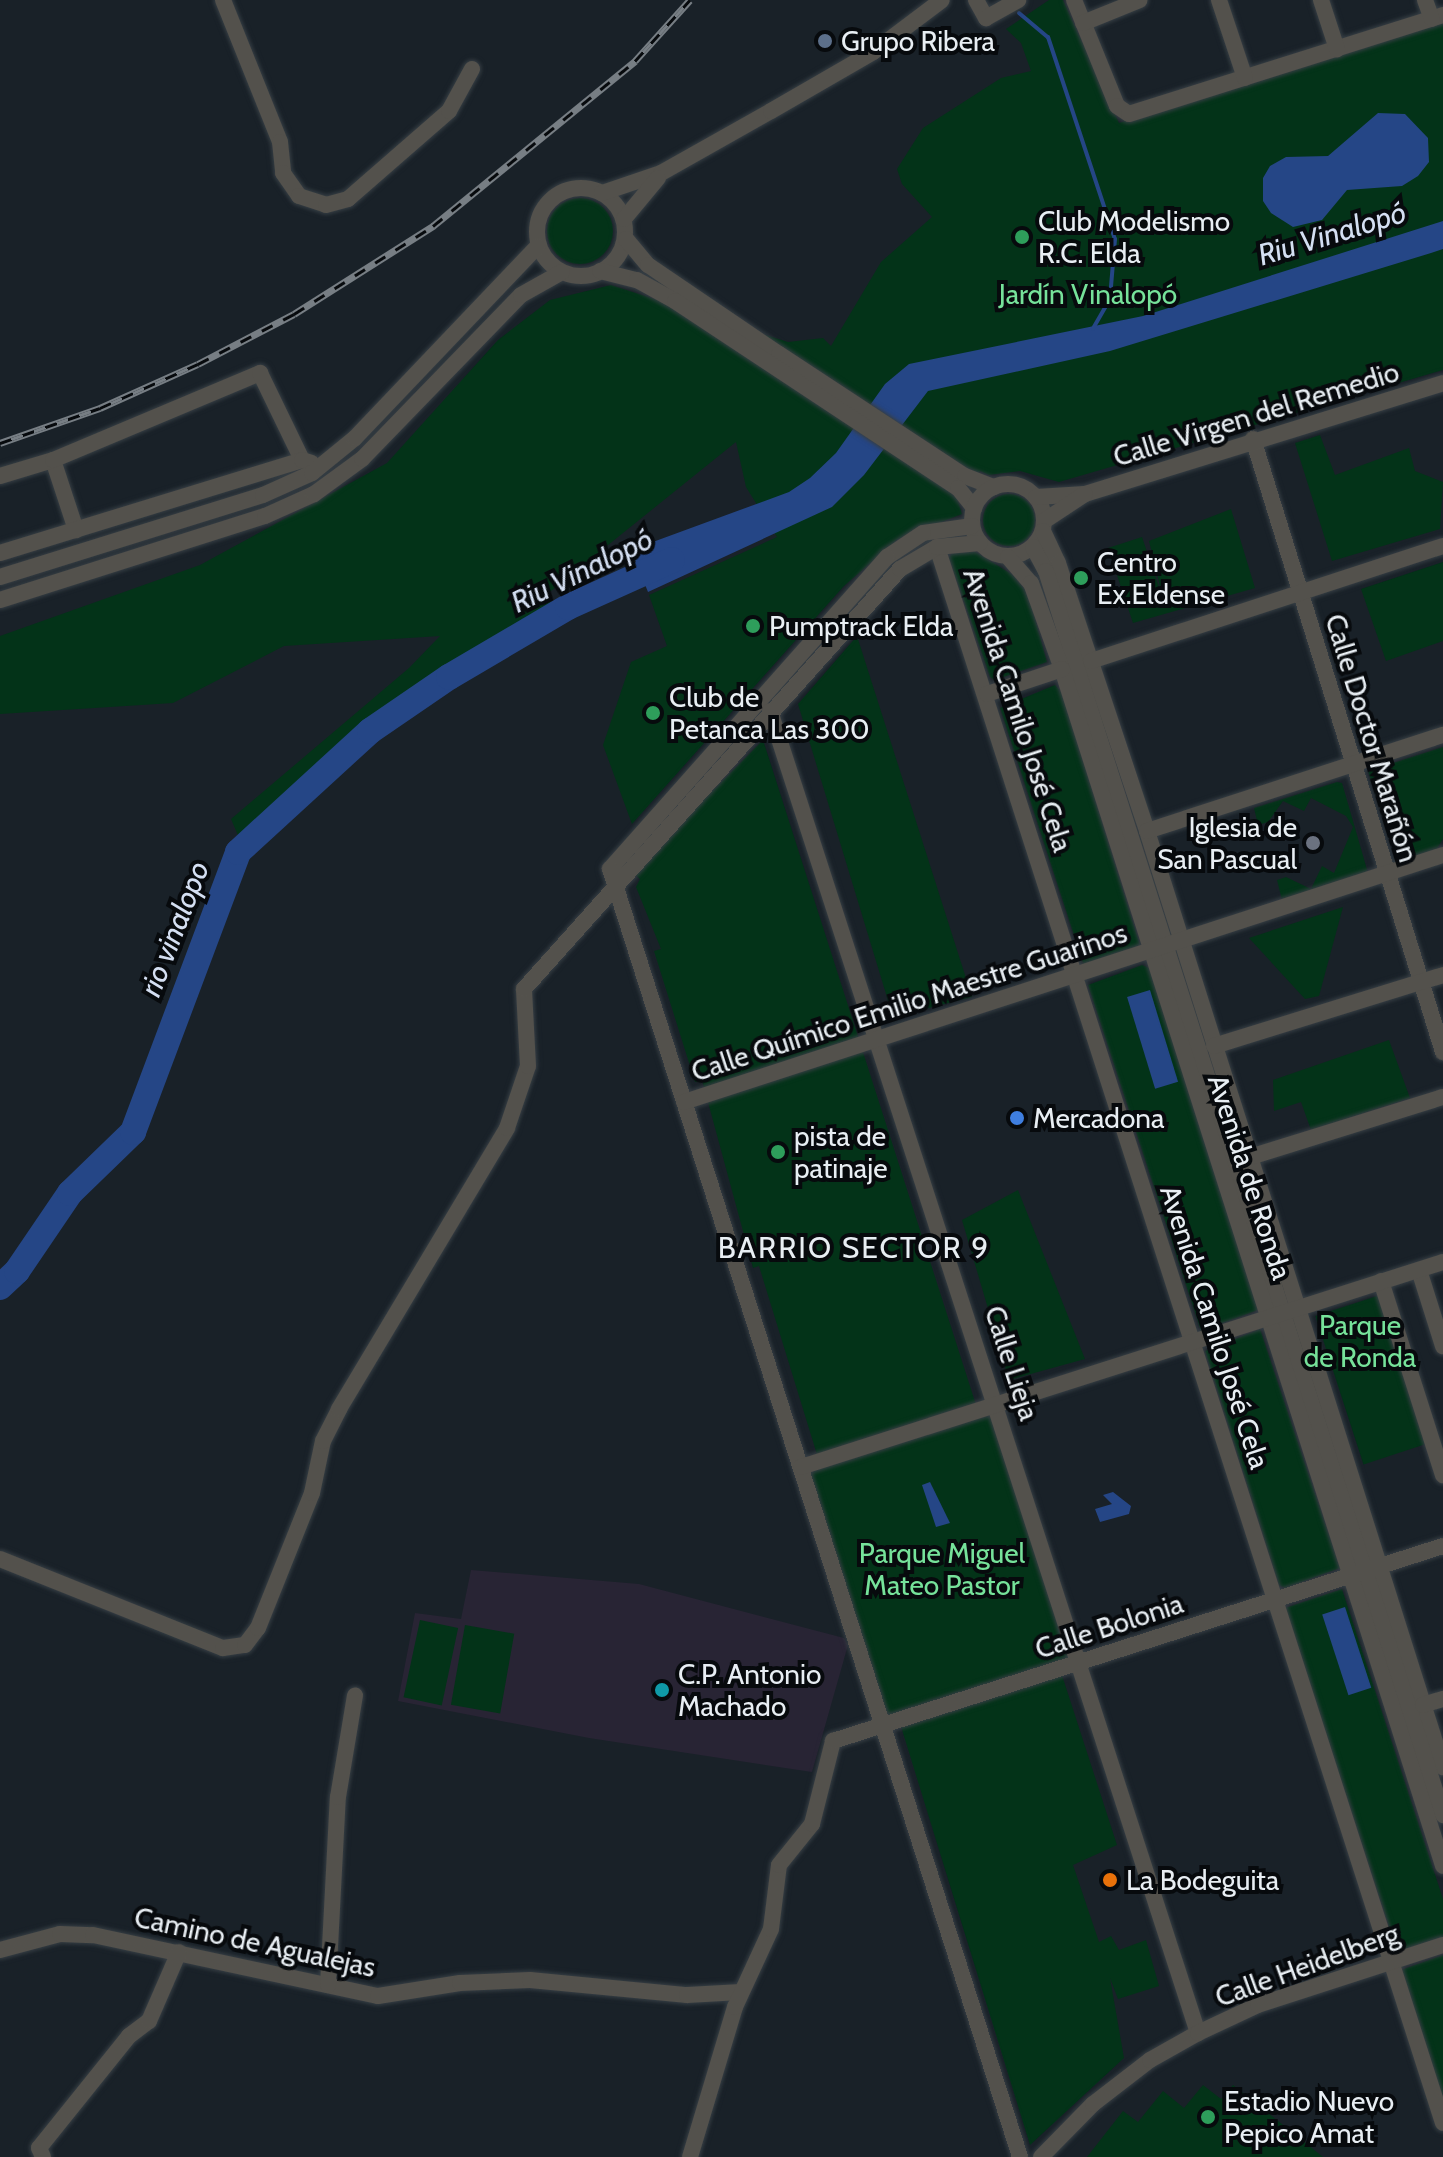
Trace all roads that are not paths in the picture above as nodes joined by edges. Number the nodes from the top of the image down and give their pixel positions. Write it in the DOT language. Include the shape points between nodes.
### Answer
graph roads {
  1 [pos="223,0"];
  2 [pos="942,0"];
  3 [pos="976,0"];
  4 [pos="1018,0"];
  5 [pos="1074,0"];
  6 [pos="1140,0"];
  7 [pos="1219,0"];
  8 [pos="1321,0"];
  9 [pos="1425,0"];
  10 [pos="1438,17"];
  11 [pos="1083,23"];
  12 [pos="1337,49"];
  13 [pos="472,69"];
  14 [pos="1245,78"];
  15 [pos="661,173"];
  16 [pos="602,193"];
  17 [pos="624,219"];
  18 [pos="626,239"];
  19 [pos="538,246"];
  20 [pos="600,271"];
  21 [pos="562,272"];
  22 [pos="777,361"];
  23 [pos="1443,383"];
  24 [pos="1253,439"];
  25 [pos="53,460"];
  26 [pos="302,460"];
  27 [pos="323,466"];
  28 [pos="0,476"];
  29 [pos="962,482"];
  30 [pos="994,487"];
  31 [pos="1085,494"];
  32 [pos="1036,497"];
  33 [pos="974,508"];
  34 [pos="972,526"];
  35 [pos="1044,526"];
  36 [pos="76,530"];
  37 [pos="980,543"];
  38 [pos="1443,546"];
  39 [pos="937,547"];
  40 [pos="1033,547"];
  41 [pos="0,553"];
  42 [pos="1008,557"];
  43 [pos="0,577"];
  44 [pos="1299,593"];
  45 [pos="0,600"];
  46 [pos="1091,661"];
  47 [pos="1062,669"];
  48 [pos="987,694"];
  49 [pos="770,711"];
  50 [pos="1443,735"];
  51 [pos="1353,764"];
  52 [pos="1147,831"];
  53 [pos="1443,855"];
  54 [pos="1387,874"];
  55 [pos="616,886"];
  56 [pos="1166,948"];
  57 [pos="1443,975"];
  58 [pos="1076,976"];
  59 [pos="1421,982"];
  60 [pos="879,1039"];
  61 [pos="1214,1046"];
  62 [pos="1443,1052"];
  63 [pos="1443,1097"];
  64 [pos="684,1102"];
  65 [pos="1250,1157"];
  66 [pos="1443,1262"];
  67 [pos="1419,1270"];
  68 [pos="1381,1281"];
  69 [pos="1291,1310"];
  70 [pos="1268,1317"];
  71 [pos="1193,1341"];
  72 [pos="1443,1346"];
  73 [pos="998,1402"];
  74 [pos="801,1467"];
  75 [pos="1443,1475"];
  76 [pos="1443,1546"];
  77 [pos="0,1559"];
  78 [pos="1364,1571"];
  79 [pos="1276,1600"];
  80 [pos="1081,1662"];
  81 [pos="355,1695"];
  82 [pos="1443,1699"];
  83 [pos="1423,1705"];
  84 [pos="883,1724"];
  85 [pos="1443,1767"];
  86 [pos="1443,1815"];
  87 [pos="1443,1866"];
  88 [pos="1443,1945"];
  89 [pos="0,1950"];
  90 [pos="179,1952"];
  91 [pos="1391,1962"];
  92 [pos="328,1985"];
  93 [pos="741,1992"];
  94 [pos="1198,2033"];
  95 [pos="1443,2123"];
  96 [pos="43,2157"];
  97 [pos="690,2157"];
  98 [pos="1020,2157"];
  99 [pos="1041,2157"];
  1 -- 13 [label="street" via="280,142 283,173 299,196 326,205 348,199 449,111"];
  2 -- 15 [label="street" via="859,61"];
  3 -- 4 [label="street" via="986,18"];
  5 -- 11 [label="street"];
  6 -- 11 [label="street"];
  7 -- 14 [label="street"];
  8 -- 12 [label="street"];
  9 -- 10 [label="street"];
  10 -- 12 [label="street"];
  11 -- 14 [label="street" via="1117,106 1129,114"];
  12 -- 14 [label="street"];
  15 -- 16 [label="street"];
  15 -- 17 [label="street"];
  16 -- 17 [label="street"];
  16 -- 19 [label="street" via="578,188 553,197 538,219"];
  17 -- 18 [label="street"];
  18 -- 20 [label="street" via="615,259"];
  18 -- 22 [label="street" via="648,265"];
  19 -- 21 [label="street"];
  19 -- 27 [label="street"];
  20 -- 21 [label="street"];
  20 -- 22 [label="street" via="655,290"];
  21 -- 45 [label="street" via="521,295 362,459 314,494 265,516"];
  22 -- 29 [label="street"];
  23 -- 24 [label="street, Calle Virgen del Remedio"];
  24 -- 31 [label="street, Calle Virgen del Remedio"];
  24 -- 44 [label="street, Calle Doctor Marañón"];
  25 -- 26 [label="street" via="260,373"];
  25 -- 28 [label="street"];
  25 -- 36 [label="street"];
  26 -- 27 [label="street"];
  26 -- 36 [label="street"];
  27 -- 43 [label="street" via="280,489"];
  29 -- 30 [label="street"];
  29 -- 33 [label="street"];
  30 -- 32 [label="street" via="1012,484"];
  30 -- 33 [label="street"];
  31 -- 32 [label="street, Calle Virgen del Remedio"];
  31 -- 35 [label="street, Calle Virgen del Remedio"];
  32 -- 35 [label="street"];
  33 -- 34 [label="street"];
  34 -- 37 [label="street"];
  34 -- 55 [label="street" via="923,533 887,557 610,869"];
  35 -- 40 [label="street"];
  35 -- 46 [label="street, Avenida de Ronda"];
  36 -- 41 [label="street"];
  37 -- 39 [label="street"];
  37 -- 42 [label="street"];
  38 -- 44 [label="street"];
  39 -- 48 [label="street, Avenida Camilo José Cela"];
  39 -- 49 [label="street" via="900,569"];
  40 -- 42 [label="street"];
  40 -- 56 [label="street, Avenida de Ronda" via="1046,571"];
  42 -- 47 [label="street, Avenida de Ronda" via="1031,583"];
  44 -- 46 [label="street"];
  44 -- 51 [label="street, Calle Doctor Marañón"];
  46 -- 52 [label="street, Avenida de Ronda"];
  47 -- 48 [label="street"];
  47 -- 56 [label="street, Avenida de Ronda"];
  48 -- 58 [label="street, Avenida Camilo José Cela"];
  49 -- 55 [label="street"];
  49 -- 60 [label="street, Calle Lieja"];
  50 -- 51 [label="street"];
  51 -- 52 [label="street"];
  51 -- 54 [label="street, Calle Doctor Marañón"];
  52 -- 56 [label="street, Avenida de Ronda"];
  53 -- 54 [label="street, Calle Químico Emilio Maestre Guarinos"];
  54 -- 56 [label="street, Calle Químico Emilio Maestre Guarinos"];
  54 -- 59 [label="street, Calle Doctor Marañón"];
  55 -- 64 [label="street"];
  55 -- 77 [label="street" via="524,989 528,1066 507,1128 334,1419 323,1441 312,1493 258,1628 245,1645 223,1648"];
  56 -- 58 [label="street, Calle Químico Emilio Maestre Guarinos"];
  56 -- 61 [label="street, Avenida de Ronda"];
  56 -- 69 [label="street, Avenida de Ronda"];
  56 -- 70 [label="street, Avenida de Ronda"];
  57 -- 59 [label="street"];
  58 -- 60 [label="street, Calle Químico Emilio Maestre Guarinos"];
  58 -- 71 [label="street, Avenida Camilo José Cela"];
  59 -- 61 [label="street"];
  59 -- 62 [label="street, Calle Doctor Marañón"];
  60 -- 64 [label="street, Calle Químico Emilio Maestre Guarinos"];
  60 -- 73 [label="street, Calle Lieja"];
  61 -- 65 [label="street, Avenida de Ronda"];
  63 -- 65 [label="street"];
  64 -- 74 [label="street"];
  65 -- 69 [label="street, Avenida de Ronda"];
  66 -- 67 [label="street"];
  67 -- 68 [label="street"];
  67 -- 72 [label="street"];
  68 -- 69 [label="street"];
  68 -- 75 [label="street"];
  69 -- 70 [label="street"];
  69 -- 78 [label="street, Avenida de Ronda"];
  70 -- 71 [label="street"];
  70 -- 78 [label="street, Avenida de Ronda"];
  71 -- 73 [label="street"];
  71 -- 79 [label="street, Avenida Camilo José Cela"];
  73 -- 74 [label="street"];
  73 -- 80 [label="street, Calle Lieja"];
  74 -- 84 [label="street"];
  76 -- 78 [label="street, Calle Bolonia"];
  78 -- 79 [label="street, Calle Bolonia"];
  78 -- 83 [label="street, Avenida de Ronda"];
  78 -- 86 [label="street, Avenida de Ronda"];
  78 -- 87 [label="street, Avenida de Ronda"];
  79 -- 80 [label="street, Calle Bolonia"];
  79 -- 91 [label="street, Avenida Camilo José Cela"];
  80 -- 84 [label="street, Calle Bolonia"];
  80 -- 94 [label="street, Calle Lieja"];
  81 -- 92 [label="street" via="338,1797"];
  82 -- 83 [label="street"];
  83 -- 85 [label="street, Avenida de Ronda"];
  84 -- 93 [label="street, Calle Bolonia" via="833,1741 812,1824 779,1865 771,1929"];
  84 -- 98 [label="street"];
  88 -- 91 [label="street, Calle Heidelberg"];
  89 -- 90 [label="street, Camino de Agualejas" via="60,1934"];
  90 -- 92 [label="street, Camino de Agualejas"];
  90 -- 96 [label="street" via="149,2021 129,2036 39,2148"];
  91 -- 94 [label="street, Calle Heidelberg" via="1258,2005"];
  91 -- 95 [label="street, Avenida Camilo José Cela"];
  92 -- 93 [label="street, Camino de Agualejas" via="378,1996 530,1980 687,1995"];
  93 -- 97 [label="street"];
  94 -- 99 [label="street, Calle Heidelberg" via="1150,2060 1093,2104"];
}
